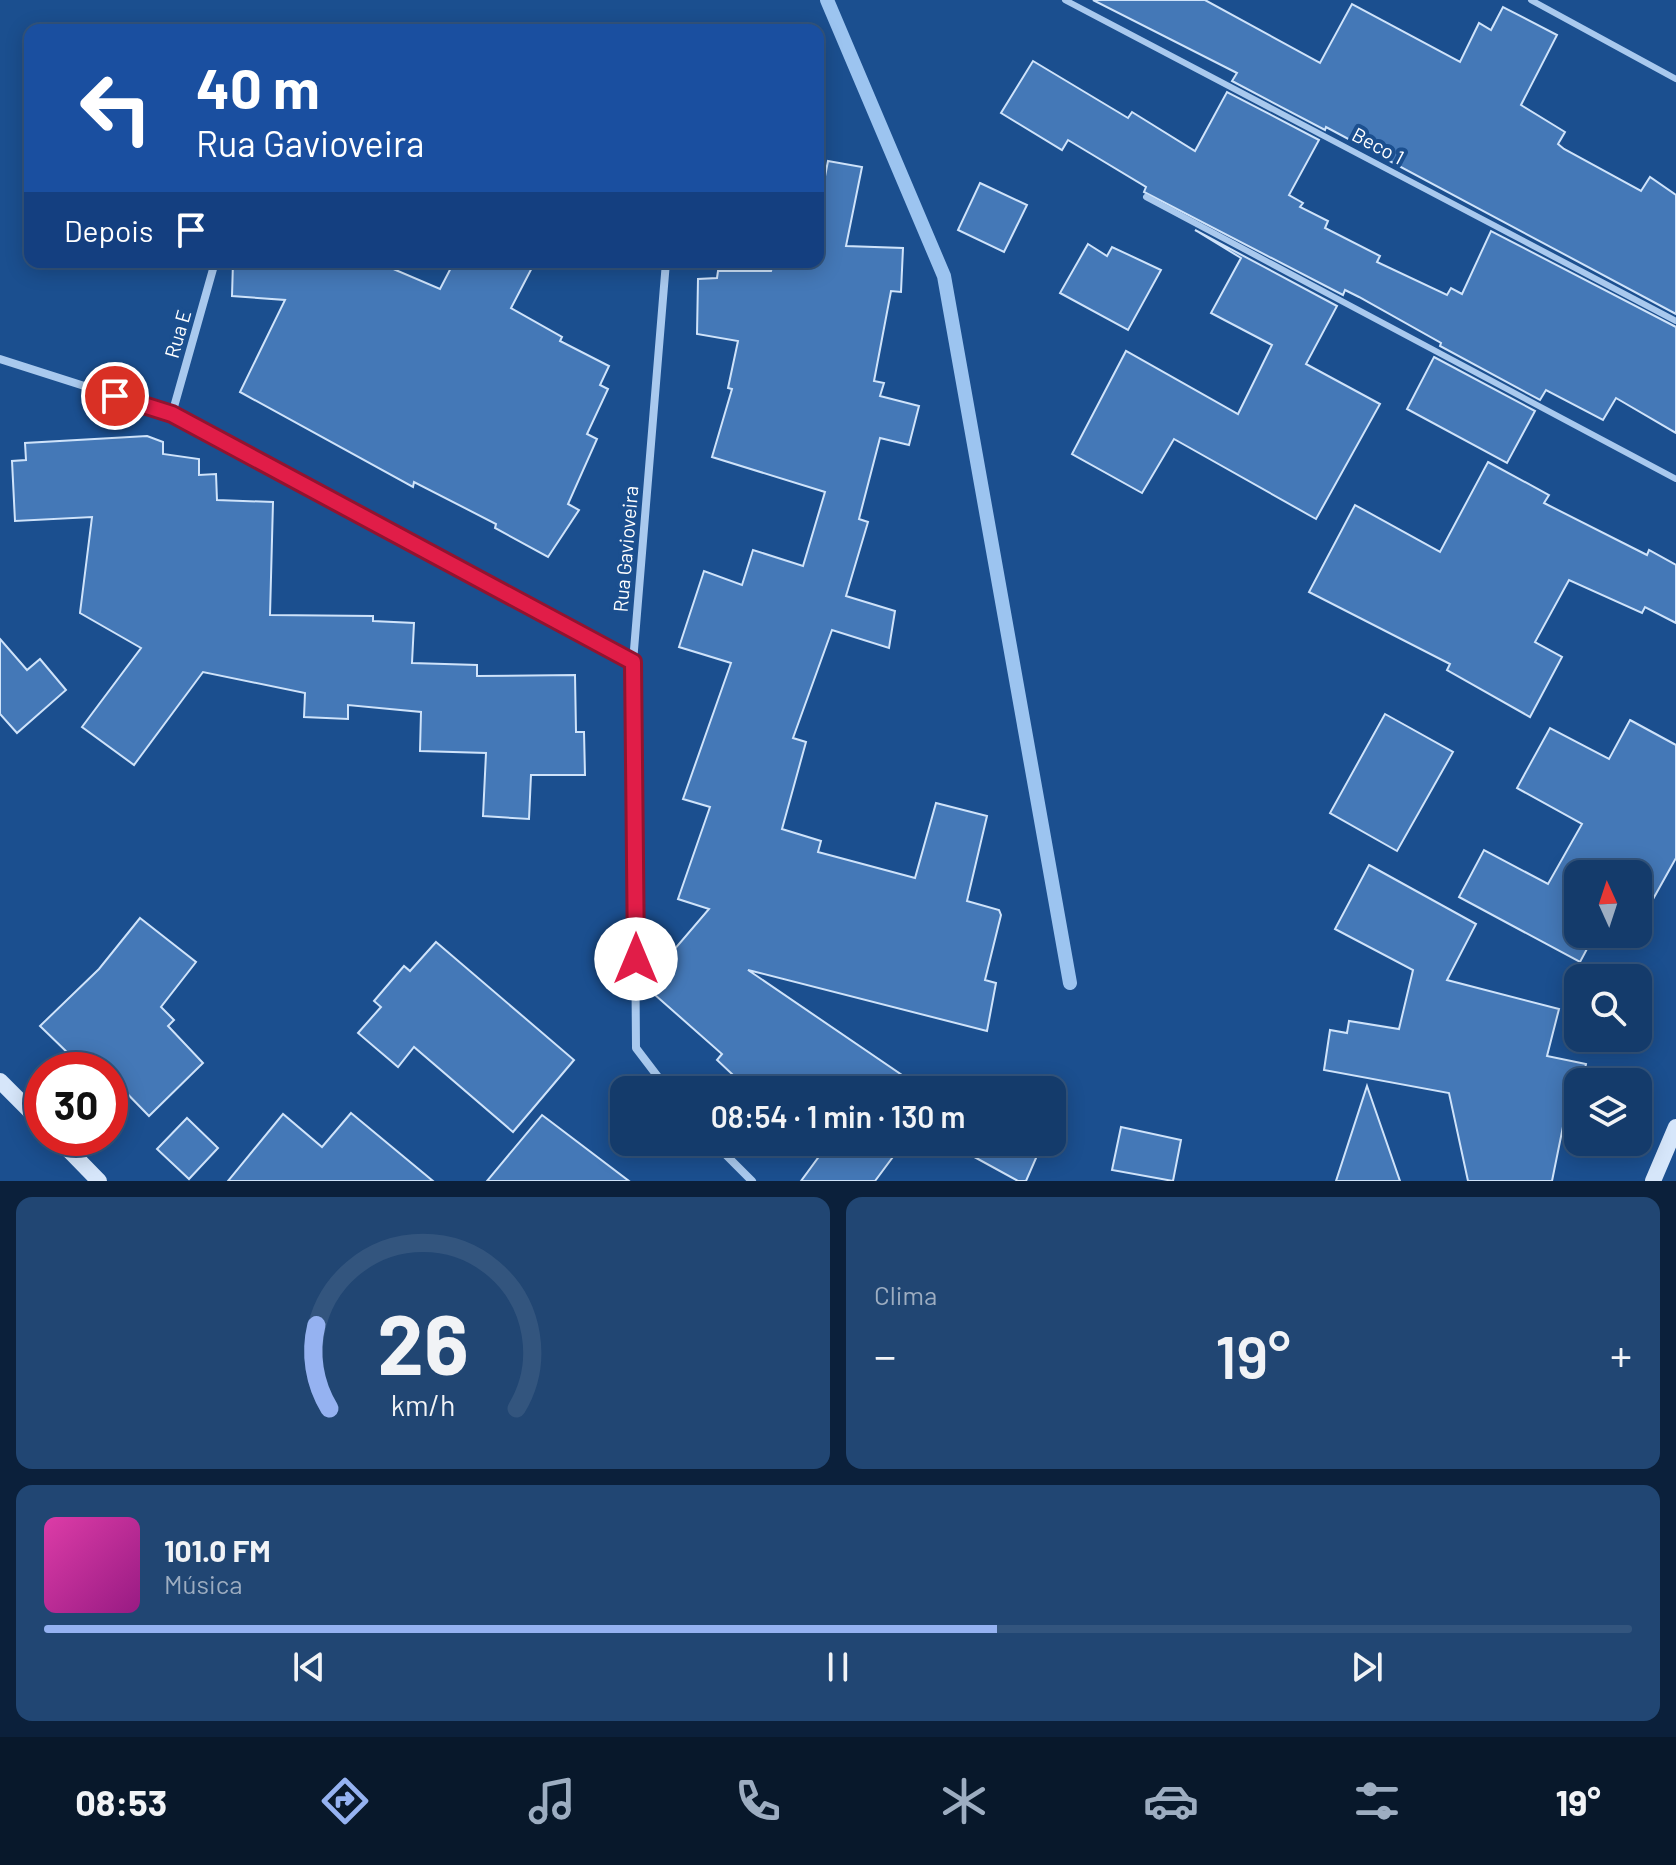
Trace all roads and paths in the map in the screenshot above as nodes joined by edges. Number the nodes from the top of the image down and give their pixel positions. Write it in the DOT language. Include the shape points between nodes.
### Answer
graph roads {
  1 [pos="1065,0"];
  2 [pos="1531,0"];
  3 [pos="1676,79"];
  4 [pos="1146,197"];
  5 [pos="213,268"];
  6 [pos="666,268"];
  7 [pos="1676,321"];
  8 [pos="0,359"];
  9 [pos="172,414"];
  10 [pos="1676,479"];
  11 [pos="633,662"];
  12 [pos="657,1076"];
  13 [pos="0,1081"];
  14 [pos="24,1105"];
  15 [pos="1676,1127"];
  16 [pos="75,1156"];
  17 [pos="727,1156"];
  18 [pos="99,1181"];
  19 [pos="752,1181"];
  20 [pos="1653,1181"];
  1 -- 7 [label="lane, Beco 1"];
  2 -- 3 [label="lane"];
  4 -- 10 [label="lane"];
  5 -- 9 [label="street, Rua E"];
  6 -- 11 [label="street, Rua Gavioveira"];
  8 -- 9 [label="street"];
  9 -- 11 [label="street"];
  11 -- 12 [label="street, Rua Gavioveira" via="636,1048"];
  13 -- 14 [label="street"];
  15 -- 20 [label="street"];
  16 -- 18 [label="street"];
  17 -- 19 [label="street"];
}
